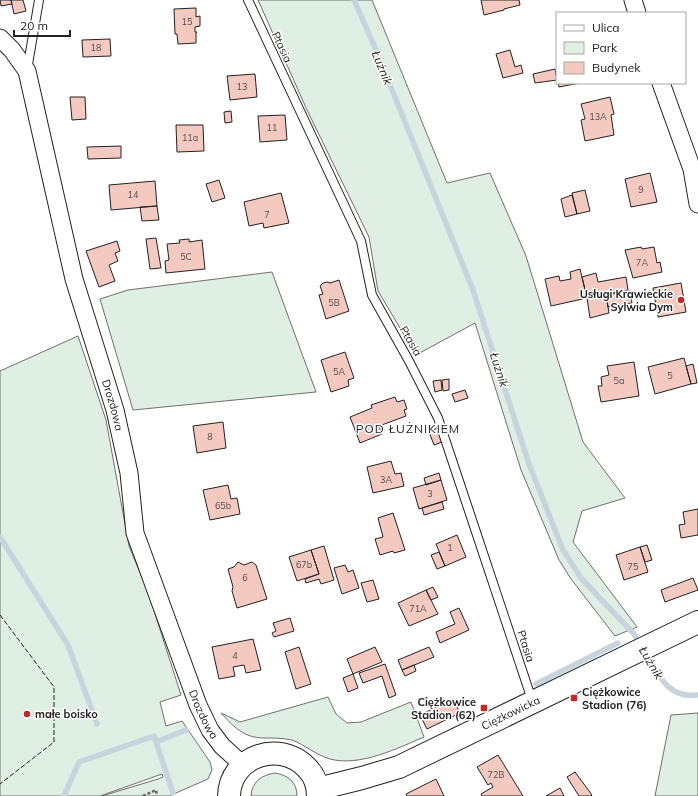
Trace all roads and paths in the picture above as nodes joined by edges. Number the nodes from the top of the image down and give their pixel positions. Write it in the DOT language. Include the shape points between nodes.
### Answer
graph roads {
  1 [pos="39,0"];
  2 [pos="248,0"];
  3 [pos="633,0"];
  4 [pos="637,12"];
  5 [pos="0,38"];
  6 [pos="27,71"];
  7 [pos="661,84"];
  8 [pos="698,204"];
  9 [pos="698,622"];
  10 [pos="533,703"];
  11 [pos="243,764"];
  12 [pos="318,793"];
  13 [pos="143,796"];
  14 [pos="157,796"];
  15 [pos="229,796"];
  1 -- 6 [label="lane"];
  2 -- 10 [label="lane, Ptasia" via="361,241 372,295 410,361 438,418"];
  3 -- 4 [label="street"];
  5 -- 6 [label="street, Drozdowa"];
  6 -- 11 [label="street, Drozdowa" via="74,279 116,410 129,473 135,533 198,706 210,730 222,746"];
  7 -- 8 [label="street" via="692,169"];
  9 -- 10 [label="street, Ciężkowicka"];
  10 -- 12 [label="street, Ciężkowicka" via="399,767"];
  11 -- 12 [label="street" via="253,757 266,753 291,756 311,772"];
  11 -- 15 [label="street" via="234,776"];
  13 -- 14 [label="path" via="156,790"];
}
